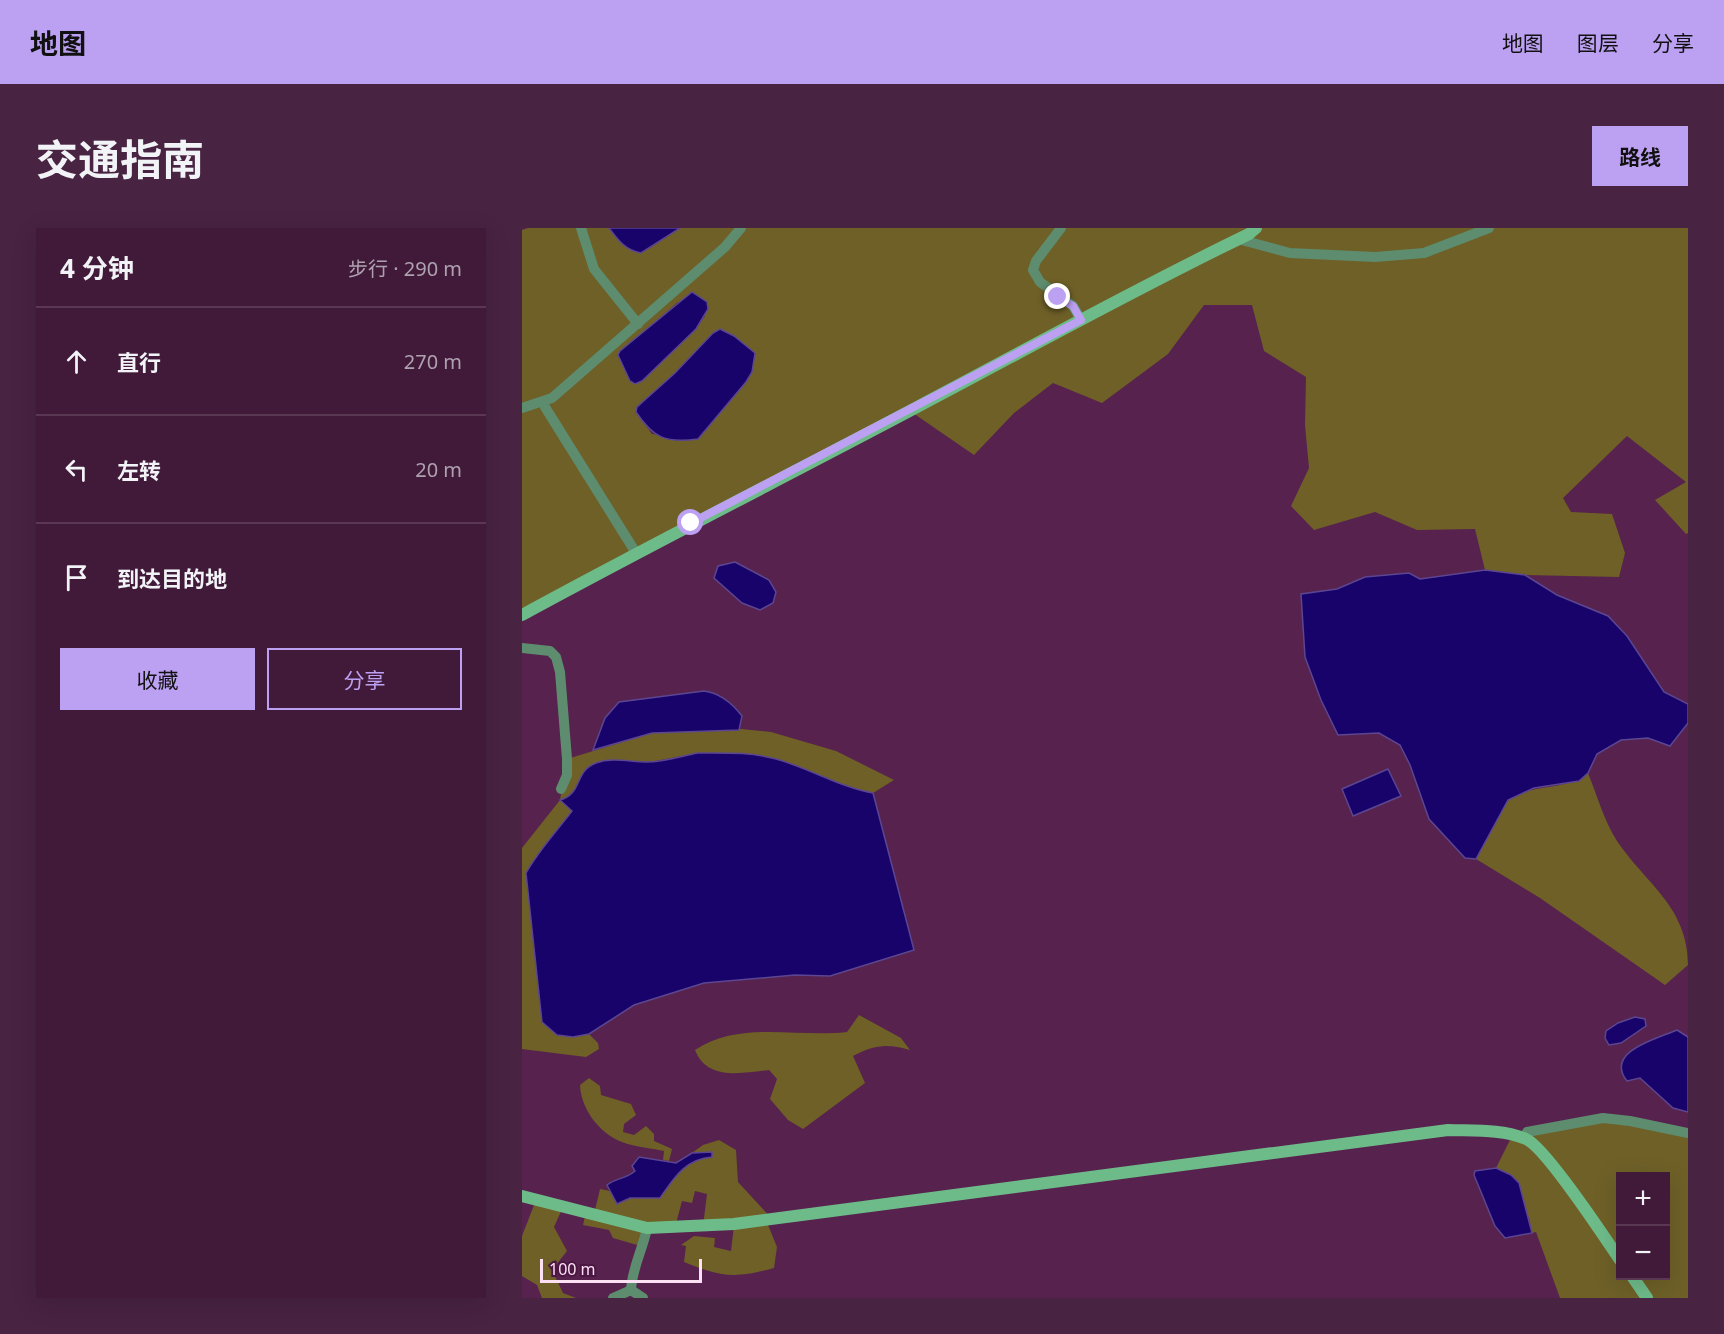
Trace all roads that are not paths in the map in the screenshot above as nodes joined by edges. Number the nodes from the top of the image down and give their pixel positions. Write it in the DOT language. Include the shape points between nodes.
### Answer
graph roads {
  1 [pos="581,228"];
  2 [pos="741,228"];
  3 [pos="1061,228"];
  4 [pos="1256,228"];
  5 [pos="1489,228"];
  6 [pos="1238,239"];
  7 [pos="1081,320"];
  8 [pos="638,324"];
  9 [pos="545,407"];
  10 [pos="522,408"];
  11 [pos="636,553"];
  12 [pos="522,615"];
  13 [pos="522,648"];
  14 [pos="561,789"];
  15 [pos="1527,1132"];
  16 [pos="1688,1133"];
  17 [pos="522,1196"];
  18 [pos="647,1228"];
  19 [pos="1616,1254"];
  20 [pos="1635,1280"];
  21 [pos="631,1290"];
  22 [pos="613,1298"];
  23 [pos="643,1298"];
  24 [pos="1647,1298"];
  1 -- 8 [label="street" via="594,269"];
  2 -- 8 [label="street"];
  3 -- 7 [label="street" via="1033,270 1040,282 1073,306"];
  4 -- 6 [label="street"];
  5 -- 6 [label="street" via="1424,253 1375,257 1290,253"];
  6 -- 7 [label="street"];
  7 -- 11 [label="street"];
  8 -- 10 [label="street" via="552,398"];
  9 -- 11 [label="street"];
  11 -- 12 [label="street"];
  13 -- 14 [label="street" via="550,651 556,657 567,759 567,775"];
  15 -- 16 [label="street" via="1603,1118"];
  17 -- 18 [label="street"];
  18 -- 19 [label="street" via="734,1224 849,1210 1448,1130 1499,1132 1528,1140 1579,1200"];
  18 -- 21 [label="street"];
  20 -- 24 [label="street"];
  21 -- 22 [label="street"];
  21 -- 23 [label="street"];
}
